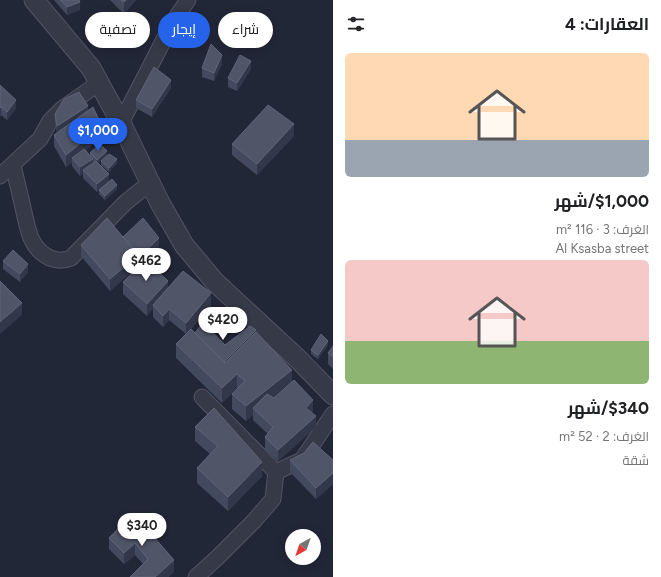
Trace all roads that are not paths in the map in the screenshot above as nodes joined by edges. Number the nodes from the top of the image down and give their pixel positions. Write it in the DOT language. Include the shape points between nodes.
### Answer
graph roads {
  1 [pos="34,0"];
  2 [pos="188,0"];
  3 [pos="99,83"];
  4 [pos="121,123"];
  5 [pos="13,165"];
  6 [pos="0,176"];
  7 [pos="150,183"];
  8 [pos="333,395"];
  9 [pos="202,397"];
  10 [pos="333,414"];
  11 [pos="276,472"];
  12 [pos="196,577"];
  1 -- 3 [label="street" via="90,68"];
  2 -- 4 [label="street" via="173,22"];
  3 -- 4 [label="street"];
  3 -- 5 [label="street" via="62,109 50,121 40,139"];
  4 -- 7 [label="street"];
  5 -- 6 [label="street"];
  5 -- 7 [label="street" via="31,239 38,250 62,261 71,258 126,202"];
  7 -- 8 [label="street" via="184,245 199,264"];
  9 -- 11 [label="street"];
  10 -- 11 [label="street" via="302,460"];
  11 -- 12 [label="street" via="273,499"];
}
